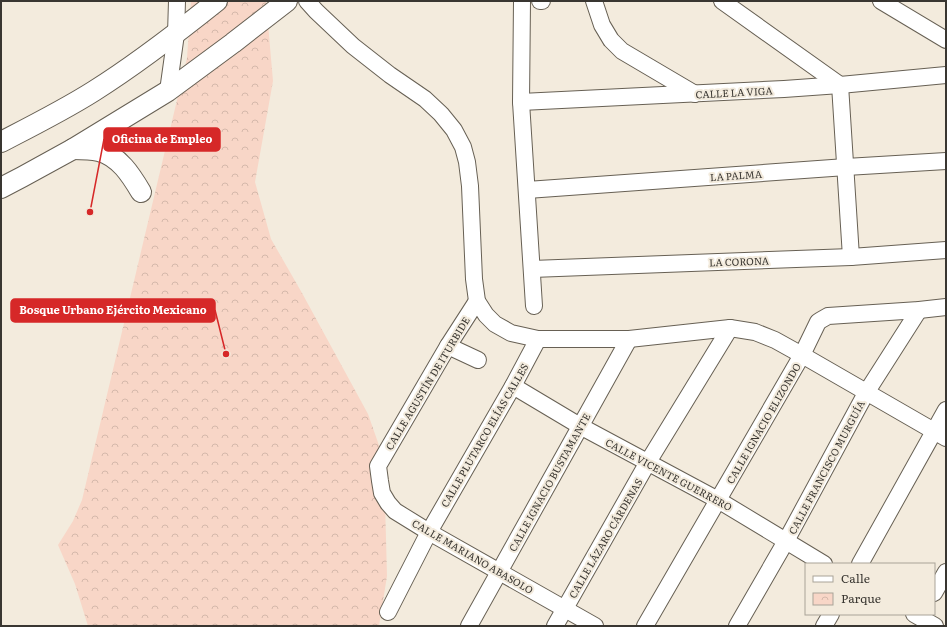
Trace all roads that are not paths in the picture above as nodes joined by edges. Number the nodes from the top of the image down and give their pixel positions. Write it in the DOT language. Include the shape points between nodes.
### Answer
graph roads {
  1 [pos="177,1"];
  2 [pos="217,1"];
  3 [pos="287,1"];
  4 [pos="307,1"];
  5 [pos="522,1"];
  6 [pos="594,1"];
  7 [pos="722,1"];
  8 [pos="881,1"];
  9 [pos="176,34"];
  10 [pos="946,40"];
  11 [pos="946,75"];
  12 [pos="840,85"];
  13 [pos="168,91"];
  14 [pos="695,94"];
  15 [pos="521,102"];
  16 [pos="1,142"];
  17 [pos="73,149"];
  18 [pos="946,161"];
  19 [pos="846,167"];
  20 [pos="1,188"];
  21 [pos="527,190"];
  22 [pos="141,192"];
  23 [pos="946,250"];
  24 [pos="851,257"];
  25 [pos="532,269"];
  26 [pos="477,301"];
  27 [pos="534,306"];
  28 [pos="946,307"];
  29 [pos="919,310"];
  30 [pos="730,328"];
  31 [pos="538,339"];
  32 [pos="629,339"];
  33 [pos="448,346"];
  34 [pos="802,355"];
  35 [pos="478,360"];
  36 [pos="513,386"];
  37 [pos="866,393"];
  38 [pos="946,410"];
  39 [pos="580,426"];
  40 [pos="940,434"];
  41 [pos="648,462"];
  42 [pos="378,466"];
  43 [pos="718,500"];
  44 [pos="429,532"];
  45 [pos="786,542"];
  46 [pos="822,563"];
  47 [pos="861,563"];
  48 [pos="500,571"];
  49 [pos="946,572"];
  50 [pos="935,591"];
  51 [pos="565,608"];
  52 [pos="388,612"];
  53 [pos="830,615"];
  54 [pos="918,618"];
  55 [pos="469,626"];
  56 [pos="555,626"];
  57 [pos="594,626"];
  58 [pos="645,626"];
  59 [pos="737,626"];
  60 [pos="824,626"];
  61 [pos="935,626"];
  1 -- 9 [label="street"];
  2 -- 9 [label="main road"];
  3 -- 13 [label="main road"];
  4 -- 26 [label="street" via="353,46 425,99 454,130 463,146 467,162"];
  5 -- 15 [label="street"];
  6 -- 14 [label="street" via="602,25 611,40 622,51"];
  7 -- 12 [label="street"];
  8 -- 10 [label="street"];
  9 -- 13 [label="street"];
  9 -- 16 [label="main road" via="94,91"];
  11 -- 12 [label="street, CALLE LA VIGA"];
  12 -- 14 [label="street, CALLE LA VIGA"];
  12 -- 19 [label="street"];
  13 -- 17 [label="main road"];
  14 -- 15 [label="street, CALLE LA VIGA"];
  15 -- 21 [label="street"];
  17 -- 20 [label="main road"];
  17 -- 22 [label="main road" via="98,151 109,155 121,164"];
  18 -- 19 [label="street, LA PALMA"];
  19 -- 21 [label="street, LA PALMA"];
  19 -- 24 [label="street"];
  21 -- 25 [label="street"];
  23 -- 24 [label="street, LA CORONA"];
  24 -- 25 [label="street, LA CORONA"];
  25 -- 27 [label="street"];
  26 -- 31 [label="street" via="495,324 511,333"];
  26 -- 33 [label="street, CALLE AGUSTÍN DE ITURBIDE"];
  28 -- 29 [label="street"];
  29 -- 34 [label="street, CALLE IGNACIO ELIZONDO" via="828,316 818,322"];
  29 -- 37 [label="street, CALLE FRANCISCO MURGUÍA"];
  30 -- 32 [label="street"];
  30 -- 34 [label="street" via="755,332"];
  30 -- 41 [label="street, CALLE LÁZARO CÁRDENAS"];
  31 -- 32 [label="street"];
  31 -- 36 [label="street, CALLE PLUTARCO ELÍAS CALLES"];
  32 -- 39 [label="street, CALLE IGNACIO BUSTAMANTE"];
  33 -- 35 [label="street"];
  33 -- 42 [label="street, CALLE AGUSTÍN DE ITURBIDE"];
  34 -- 37 [label="street"];
  34 -- 43 [label="street, CALLE IGNACIO ELIZONDO"];
  36 -- 39 [label="street, CALLE VICENTE GUERRERO"];
  36 -- 44 [label="street, CALLE PLUTARCO ELÍAS CALLES"];
  37 -- 40 [label="street"];
  37 -- 45 [label="street, CALLE FRANCISCO MURGUÍA"];
  38 -- 40 [label="street"];
  39 -- 41 [label="street, CALLE VICENTE GUERRERO"];
  39 -- 48 [label="street, CALLE IGNACIO BUSTAMANTE"];
  40 -- 47 [label="street"];
  41 -- 43 [label="street, CALLE VICENTE GUERRERO"];
  41 -- 51 [label="street, CALLE LÁZARO CÁRDENAS"];
  42 -- 44 [label="street, CALLE MARIANO ABASOLO" via="382,493 388,503 395,511"];
  43 -- 45 [label="street, CALLE VICENTE GUERRERO"];
  43 -- 58 [label="street, CALLE IGNACIO ELIZONDO"];
  44 -- 48 [label="street, CALLE MARIANO ABASOLO"];
  44 -- 52 [label="street, CALLE PLUTARCO ELÍAS CALLES"];
  45 -- 46 [label="street, CALLE VICENTE GUERRERO"];
  45 -- 59 [label="street, CALLE FRANCISCO MURGUÍA"];
  48 -- 51 [label="street, CALLE MARIANO ABASOLO"];
  48 -- 55 [label="street, CALLE IGNACIO BUSTAMANTE"];
  49 -- 50 [label="street"];
  51 -- 56 [label="street, CALLE LÁZARO CÁRDENAS"];
  51 -- 57 [label="street, CALLE MARIANO ABASOLO"];
  53 -- 60 [label="street"];
  54 -- 61 [label="street"];
}
